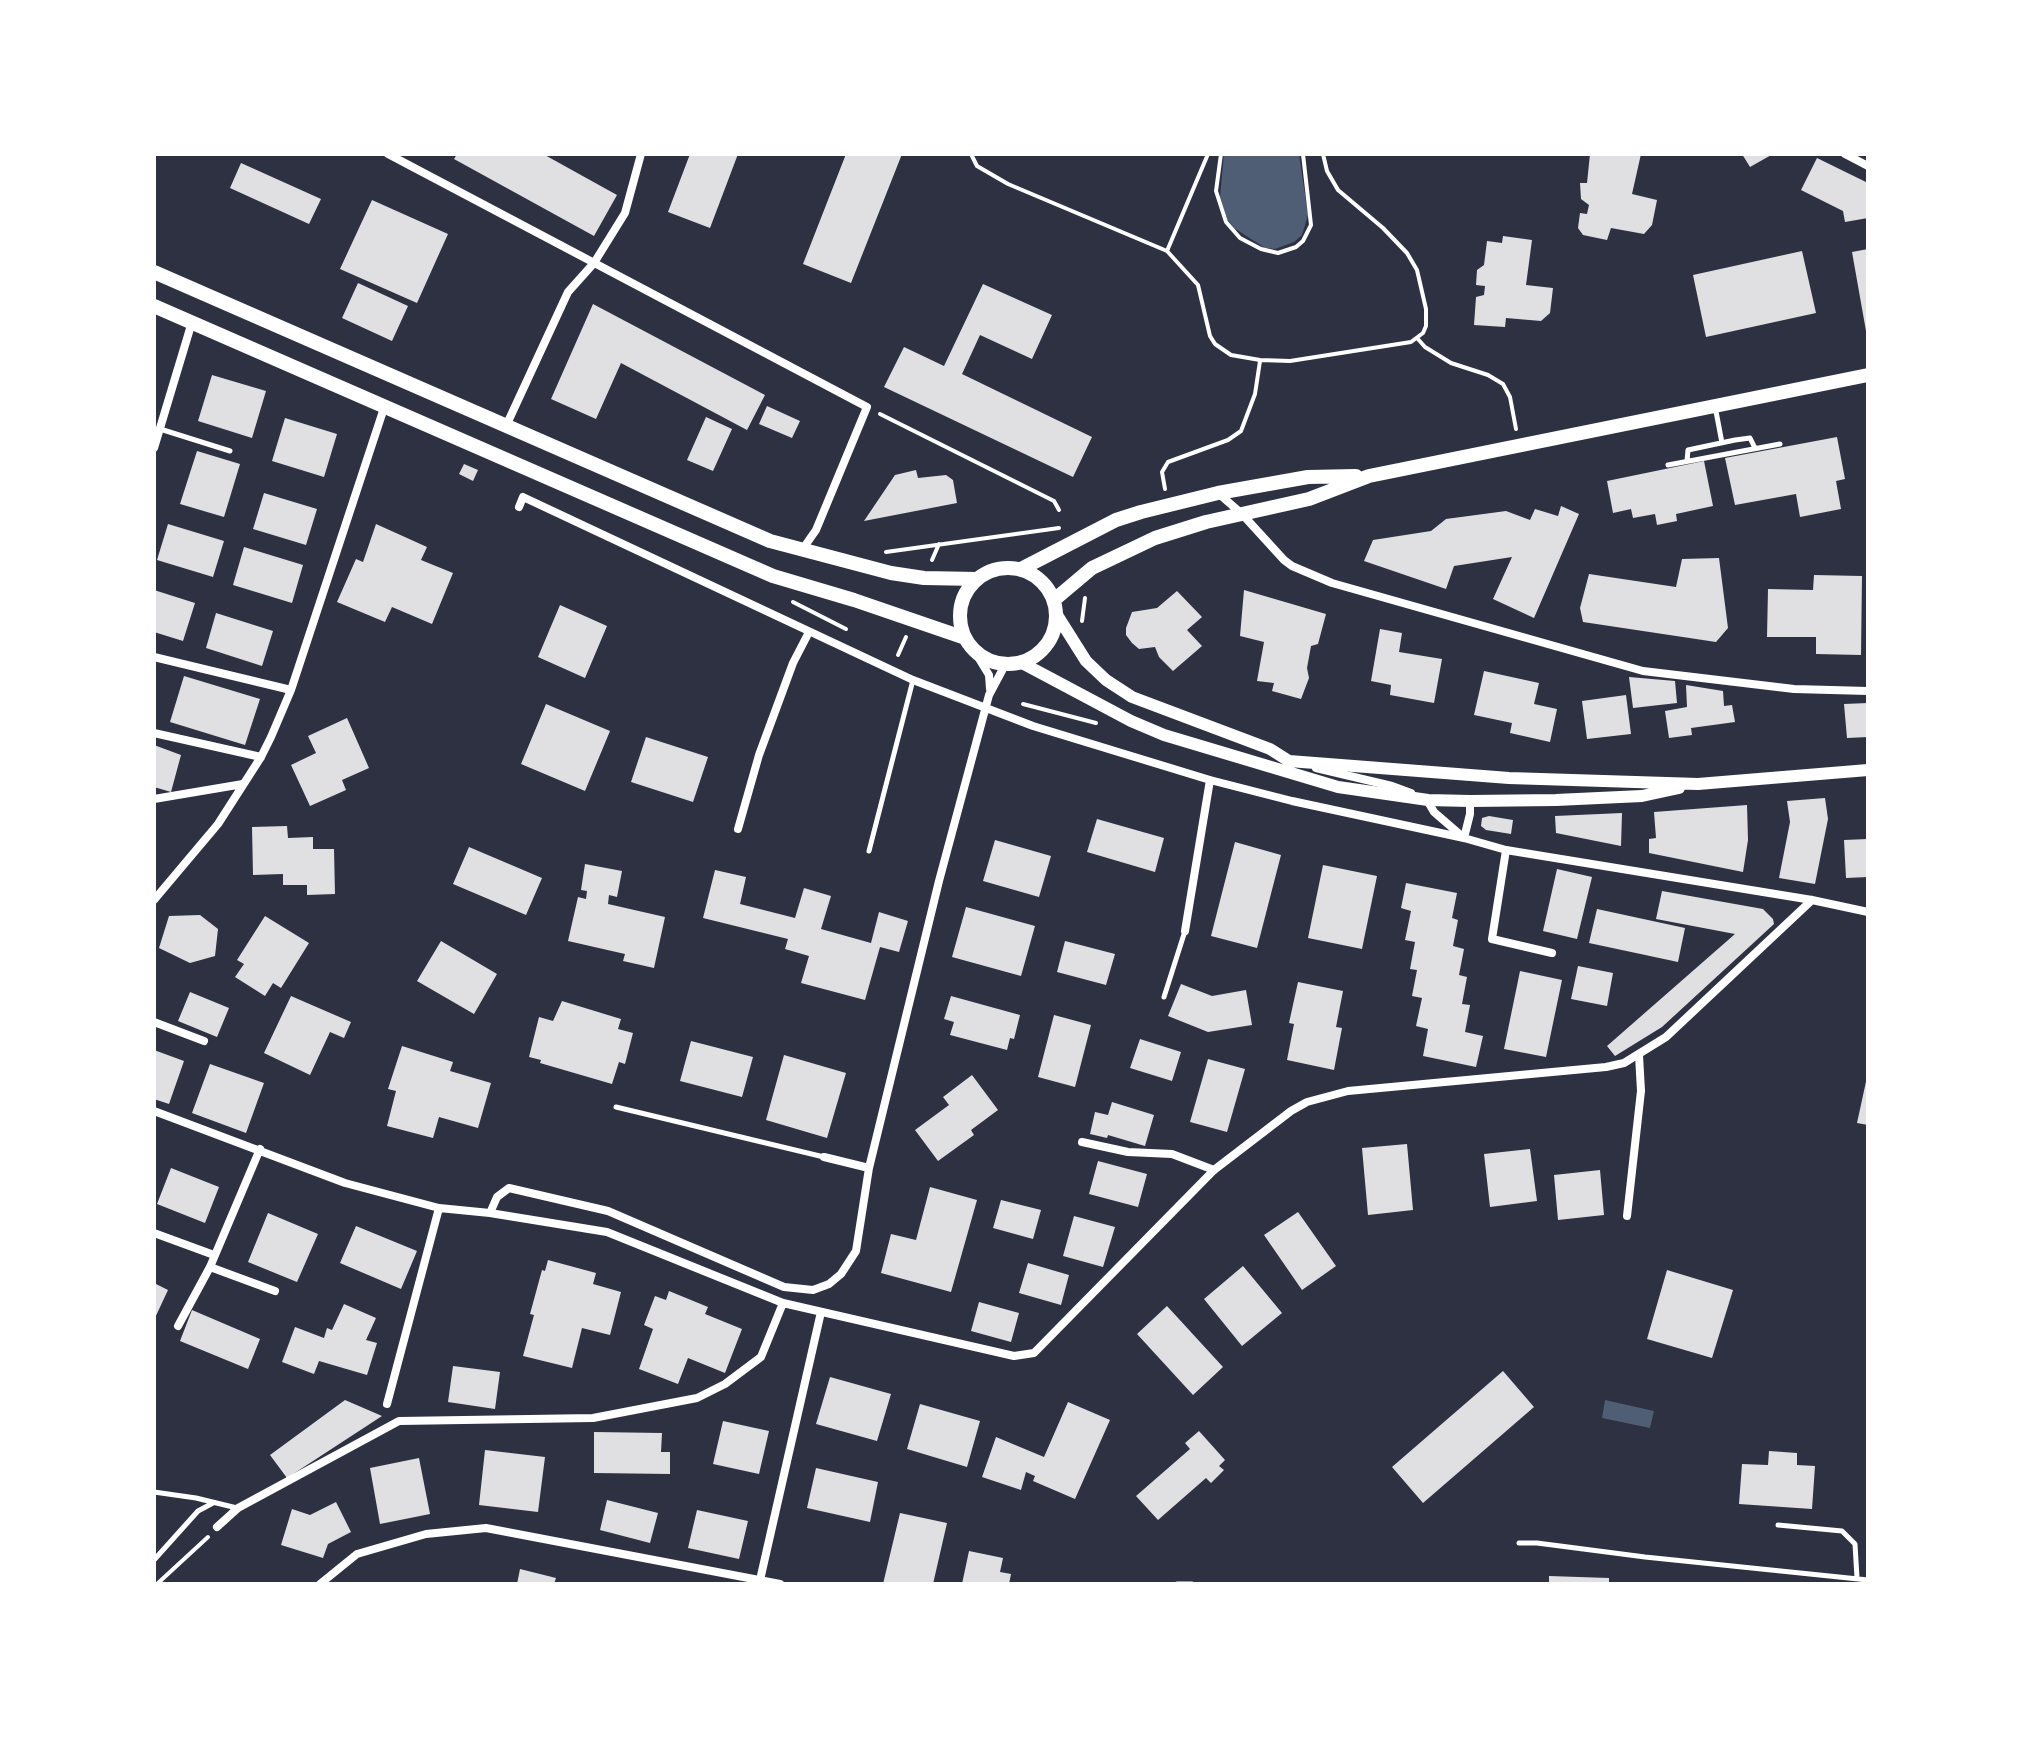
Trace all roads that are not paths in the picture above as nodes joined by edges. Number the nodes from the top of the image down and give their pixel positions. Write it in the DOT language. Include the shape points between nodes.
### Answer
graph roads {
  1 [pos="388,154"];
  2 [pos="641,154"];
  3 [pos="1845,154"];
  4 [pos="1868,166"];
  5 [pos="594,263"];
  6 [pos="154,272"];
  7 [pos="154,306"];
  8 [pos="192,322"];
  9 [pos="1868,375"];
  10 [pos="1715,405"];
  11 [pos="384,408"];
  12 [pos="506,427"];
  13 [pos="160,429"];
  14 [pos="1722,443"];
  15 [pos="1780,444"];
  16 [pos="154,448"];
  17 [pos="1755,448"];
  18 [pos="230,451"];
  19 [pos="1687,461"];
  20 [pos="1668,465"];
  21 [pos="1369,476"];
  22 [pos="1218,493"];
  23 [pos="519,507"];
  24 [pos="1242,514"];
  25 [pos="801,550"];
  26 [pos="1021,569"];
  27 [pos="977,579"];
  28 [pos="1055,607"];
  29 [pos="809,632"];
  30 [pos="965,638"];
  31 [pos="975,652"];
  32 [pos="154,657"];
  33 [pos="1022,663"];
  34 [pos="1005,665"];
  35 [pos="913,680"];
  36 [pos="291,690"];
  37 [pos="1868,691"];
  38 [pos="989,692"];
  39 [pos="985,709"];
  40 [pos="154,733"];
  41 [pos="261,757"];
  42 [pos="1289,761"];
  43 [pos="1868,770"];
  44 [pos="1210,780"];
  45 [pos="243,784"];
  46 [pos="1698,784"];
  47 [pos="154,799"];
  48 [pos="1428,800"];
  49 [pos="1470,801"];
  50 [pos="738,829"];
  51 [pos="1464,838"];
  52 [pos="1506,850"];
  53 [pos="869,851"];
  54 [pos="154,900"];
  55 [pos="1812,900"];
  56 [pos="1868,912"];
  57 [pos="1185,931"];
  58 [pos="1552,953"];
  59 [pos="1164,997"];
  60 [pos="154,1022"];
  61 [pos="204,1041"];
  62 [pos="1639,1055"];
  63 [pos="616,1107"];
  64 [pos="154,1111"];
  65 [pos="1082,1142"];
  66 [pos="260,1149"];
  67 [pos="824,1157"];
  68 [pos="869,1168"];
  69 [pos="1214,1170"];
  70 [pos="439,1208"];
  71 [pos="490,1213"];
  72 [pos="1627,1216"];
  73 [pos="154,1233"];
  74 [pos="214,1255"];
  75 [pos="210,1267"];
  76 [pos="275,1291"];
  77 [pos="783,1303"];
  78 [pos="821,1312"];
  79 [pos="178,1326"];
  80 [pos="387,1404"];
  81 [pos="154,1492"];
  82 [pos="214,1503"];
  83 [pos="238,1508"];
  84 [pos="1778,1525"];
  85 [pos="217,1527"];
  86 [pos="1519,1543"];
  87 [pos="154,1560"];
  88 [pos="1857,1578"];
  89 [pos="760,1580"];
  90 [pos="1868,1580"];
  91 [pos="320,1584"];
  92 [pos="780,1584"];
  93 [pos="1177,1584"];
  94 [pos="1192,1584"];
  1 -- 5 [label="street"];
  2 -- 5 [label="street" via="625,213"];
  3 -- 4 [label="street"];
  5 -- 12 [label="street" via="568,292"];
  5 -- 25 [label="street" via="867,407 816,530"];
  6 -- 12 [label="main road"];
  7 -- 8 [label="main road"];
  8 -- 11 [label="main road"];
  8 -- 13 [label="street"];
  9 -- 10 [label="main road"];
  10 -- 14 [label="lane"];
  10 -- 21 [label="main road"];
  11 -- 30 [label="main road" via="773,576"];
  11 -- 36 [label="street"];
  12 -- 25 [label="main road"];
  13 -- 16 [label="street"];
  13 -- 18 [label="lane"];
  14 -- 17 [label="lane" via="1750,438"];
  14 -- 19 [label="lane" via="1688,450"];
  15 -- 17 [label="lane"];
  17 -- 19 [label="lane"];
  19 -- 20 [label="lane"];
  21 -- 22 [label="main road" via="1308,477"];
  21 -- 24 [label="main road" via="1309,499"];
  22 -- 24 [label="street"];
  22 -- 26 [label="main road" via="1116,520"];
  23 -- 29 [label="street" via="523,497"];
  24 -- 28 [label="main road" via="1134,547 1092,568"];
  24 -- 37 [label="street" via="1284,560 1311,575 1525,638 1643,671 1794,689"];
  25 -- 27 [label="main road" via="924,578"];
  26 -- 27 [label="main road" via="991,571"];
  26 -- 28 [label="main road" via="1046,586"];
  27 -- 30 [label="main road" via="960,606"];
  28 -- 33 [label="main road" via="1055,630 1048,644"];
  28 -- 42 [label="street" via="1086,661 1106,680 1132,697"];
  29 -- 35 [label="street"];
  29 -- 50 [label="street" via="759,755"];
  30 -- 31 [label="main road"];
  31 -- 34 [label="main road"];
  31 -- 38 [label="street" via="989,675"];
  32 -- 36 [label="street"];
  33 -- 34 [label="main road"];
  33 -- 48 [label="street" via="1164,735 1338,787"];
  34 -- 38 [label="street"];
  35 -- 39 [label="street"];
  35 -- 53 [label="lane"];
  36 -- 41 [label="street"];
  38 -- 39 [label="street"];
  39 -- 44 [label="street"];
  39 -- 68 [label="street"];
  40 -- 41 [label="street"];
  41 -- 45 [label="street"];
  42 -- 46 [label="street" via="1509,778"];
  42 -- 48 [label="street"];
  43 -- 46 [label="street"];
  44 -- 51 [label="street"];
  44 -- 57 [label="street"];
  45 -- 47 [label="street"];
  45 -- 54 [label="street" via="218,824"];
  46 -- 49 [label="street" via="1642,796"];
  48 -- 49 [label="street"];
  48 -- 51 [label="street"];
  49 -- 51 [label="street"];
  51 -- 52 [label="street"];
  52 -- 55 [label="street"];
  52 -- 58 [label="street" via="1492,939"];
  55 -- 56 [label="street"];
  55 -- 62 [label="street" via="1666,1037"];
  57 -- 59 [label="lane"];
  60 -- 61 [label="street"];
  62 -- 69 [label="street" via="1606,1067 1348,1091 1307,1102"];
  62 -- 72 [label="street" via="1641,1091"];
  63 -- 67 [label="lane"];
  64 -- 66 [label="street"];
  65 -- 69 [label="street" via="1172,1154"];
  66 -- 70 [label="street" via="345,1183"];
  66 -- 74 [label="street"];
  67 -- 68 [label="street"];
  68 -- 71 [label="street" via="856,1251 841,1274 813,1290 784,1287 608,1211 509,1188 497,1197"];
  69 -- 78 [label="street" via="1034,1353 1014,1356"];
  70 -- 71 [label="street"];
  70 -- 80 [label="street"];
  71 -- 77 [label="street" via="607,1232"];
  73 -- 74 [label="street"];
  74 -- 75 [label="street"];
  75 -- 76 [label="street"];
  75 -- 79 [label="street"];
  77 -- 78 [label="street"];
  77 -- 83 [label="street" via="761,1357 697,1398 593,1418 399,1421"];
  78 -- 89 [label="street"];
  81 -- 82 [label="lane"];
  82 -- 83 [label="lane"];
  82 -- 87 [label="lane" via="188,1520"];
  83 -- 85 [label="street"];
  84 -- 88 [label="lane" via="1842,1531 1855,1544"];
  86 -- 88 [label="lane"];
  88 -- 90 [label="lane"];
  89 -- 91 [label="street" via="486,1528 426,1534 357,1554"];
  89 -- 92 [label="street"];
  93 -- 94 [label="lane"];
}
